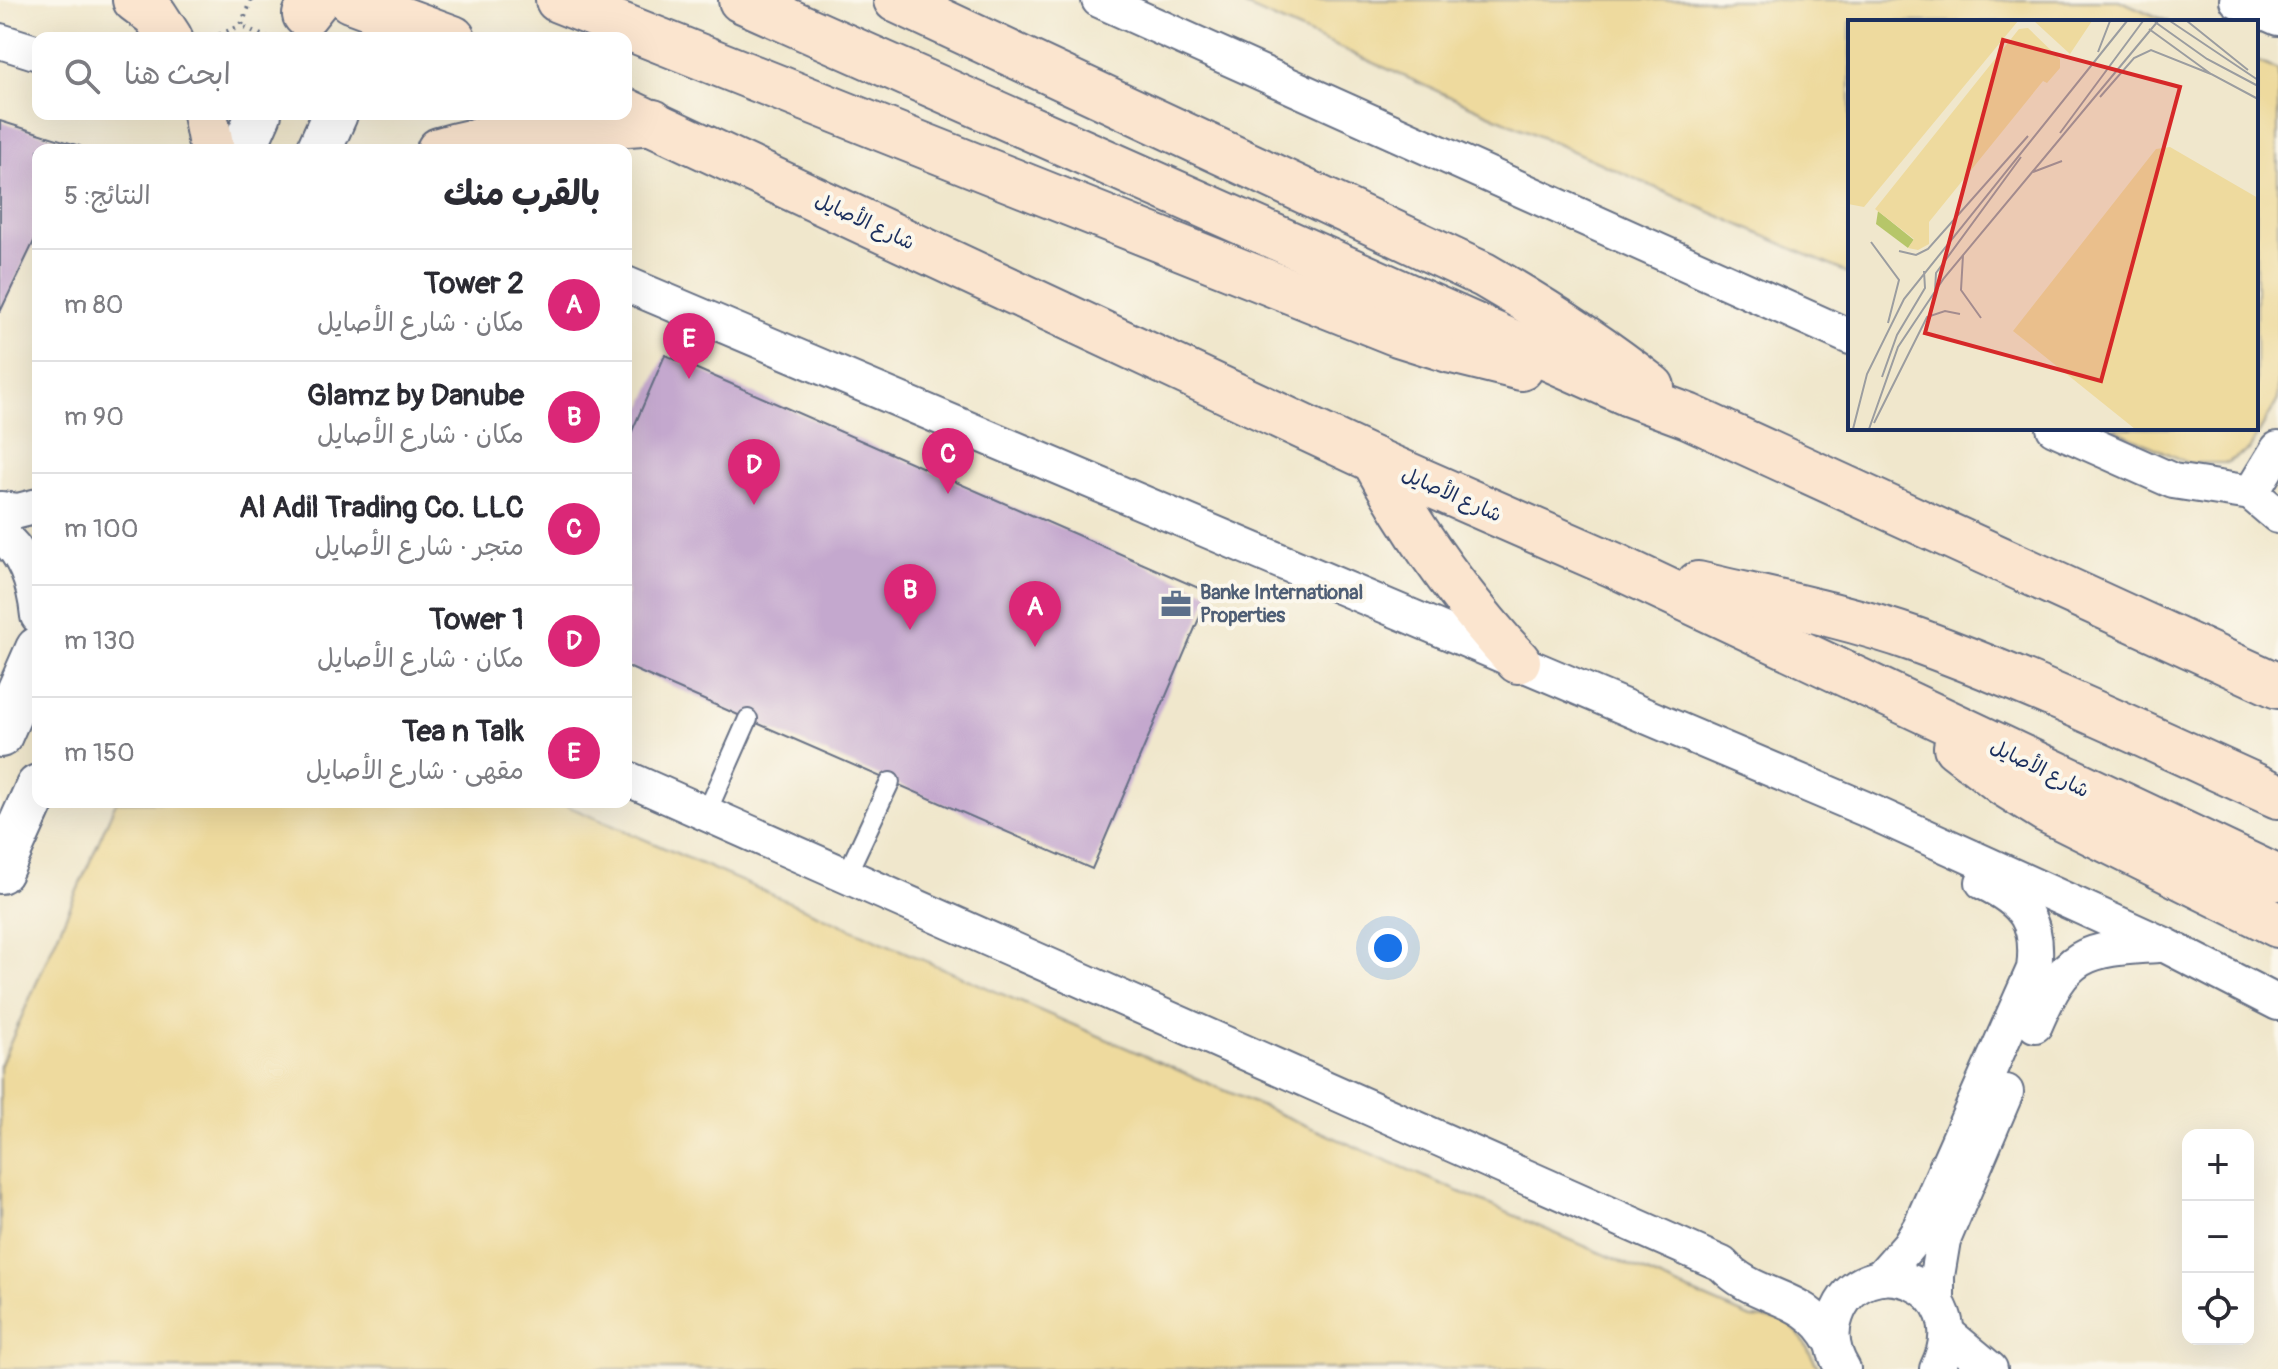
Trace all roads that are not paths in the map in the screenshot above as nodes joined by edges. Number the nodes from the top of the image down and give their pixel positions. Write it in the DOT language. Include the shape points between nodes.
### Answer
graph roads {
  1 [pos="135,0"];
  2 [pos="558,0"];
  3 [pos="741,0"];
  4 [pos="896,0"];
  5 [pos="1099,0"];
  6 [pos="2237,0"];
  7 [pos="377,10"];
  8 [pos="2278,18"];
  9 [pos="166,32"];
  10 [pos="440,32"];
  11 [pos="0,41"];
  12 [pos="32,51"];
  13 [pos="640,117"];
  14 [pos="206,120"];
  15 [pos="256,120"];
  16 [pos="332,120"];
  17 [pos="618,120"];
  18 [pos="211,144"];
  19 [pos="246,144"];
  20 [pos="322,144"];
  21 [pos="459,144"];
  22 [pos="632,287"];
  23 [pos="1848,336"];
  24 [pos="1629,394"];
  25 [pos="1688,416"];
  26 [pos="2058,430"];
  27 [pos="2278,449"];
  28 [pos="1374,460"];
  29 [pos="2251,493"];
  30 [pos="32,508"];
  31 [pos="0,509"];
  32 [pos="2278,516"];
  33 [pos="0,534"];
  34 [pos="1614,565"];
  35 [pos="32,584"];
  36 [pos="32,652"];
  37 [pos="1518,661"];
  38 [pos="2278,686"];
  39 [pos="1895,698"];
  40 [pos="748,719"];
  41 [pos="0,735"];
  42 [pos="632,781"];
  43 [pos="890,782"];
  44 [pos="2278,796"];
  45 [pos="32,800"];
  46 [pos="1863,808"];
  47 [pos="706,814"];
  48 [pos="0,871"];
  49 [pos="846,876"];
  50 [pos="2278,878"];
  51 [pos="2278,925"];
  52 [pos="2165,945"];
  53 [pos="2278,1003"];
  54 [pos="1722,1264"];
  55 [pos="1872,1281"];
  56 [pos="1942,1318"];
  57 [pos="1838,1356"];
  58 [pos="1937,1369"];
  59 [pos="1990,1369"];
  1 -- 9 [label="main road"];
  2 -- 24 [label="main road" via="1398,334"];
  3 -- 24 [label="main road"];
  4 -- 25 [label="main road" via="1484,275 1604,349"];
  5 -- 23 [label="street"];
  6 -- 8 [label="street"];
  7 -- 10 [label="main road"];
  11 -- 12 [label="street"];
  13 -- 28 [label="main road, شارع الأصايل"];
  14 -- 18 [label="main road"];
  15 -- 19 [label="street"];
  16 -- 20 [label="street"];
  17 -- 21 [label="main road"];
  22 -- 37 [label="street"];
  24 -- 25 [label="main road"];
  25 -- 38 [label="main road"];
  26 -- 29 [label="street" via="2173,481"];
  27 -- 29 [label="street"];
  28 -- 34 [label="main road, شارع الأصايل"];
  28 -- 37 [label="main road" via="1424,546"];
  29 -- 32 [label="street"];
  30 -- 31 [label="street"];
  33 -- 35 [label="street" via="23,561"];
  34 -- 39 [label="main road, شارع الأصايل"];
  34 -- 44 [label="main road" via="1834,615 1915,640"];
  36 -- 41 [label="street"];
  37 -- 46 [label="street"];
  39 -- 50 [label="main road, شارع الأصايل"];
  39 -- 51 [label="main road" via="2004,784"];
  40 -- 47 [label="lane"];
  42 -- 47 [label="street"];
  43 -- 49 [label="lane"];
  45 -- 48 [label="street"];
  46 -- 52 [label="street"];
  46 -- 55 [label="street" via="1889,839 2018,903 2037,944 2034,969 1920,1227"];
  47 -- 49 [label="street"];
  49 -- 54 [label="street"];
  52 -- 53 [label="street"];
  52 -- 56 [label="street" via="2105,949 2065,970 2051,988 1949,1222 1939,1258"];
  54 -- 55 [label="street" via="1747,1263 1828,1289"];
  54 -- 57 [label="street" via="1750,1286 1803,1308 1825,1329"];
  55 -- 56 [label="street" via="1912,1282 1926,1290"];
  55 -- 57 [label="street" via="1849,1294 1839,1308 1833,1324"];
  56 -- 58 [label="street" via="1945,1352"];
  56 -- 59 [label="street"];
}
